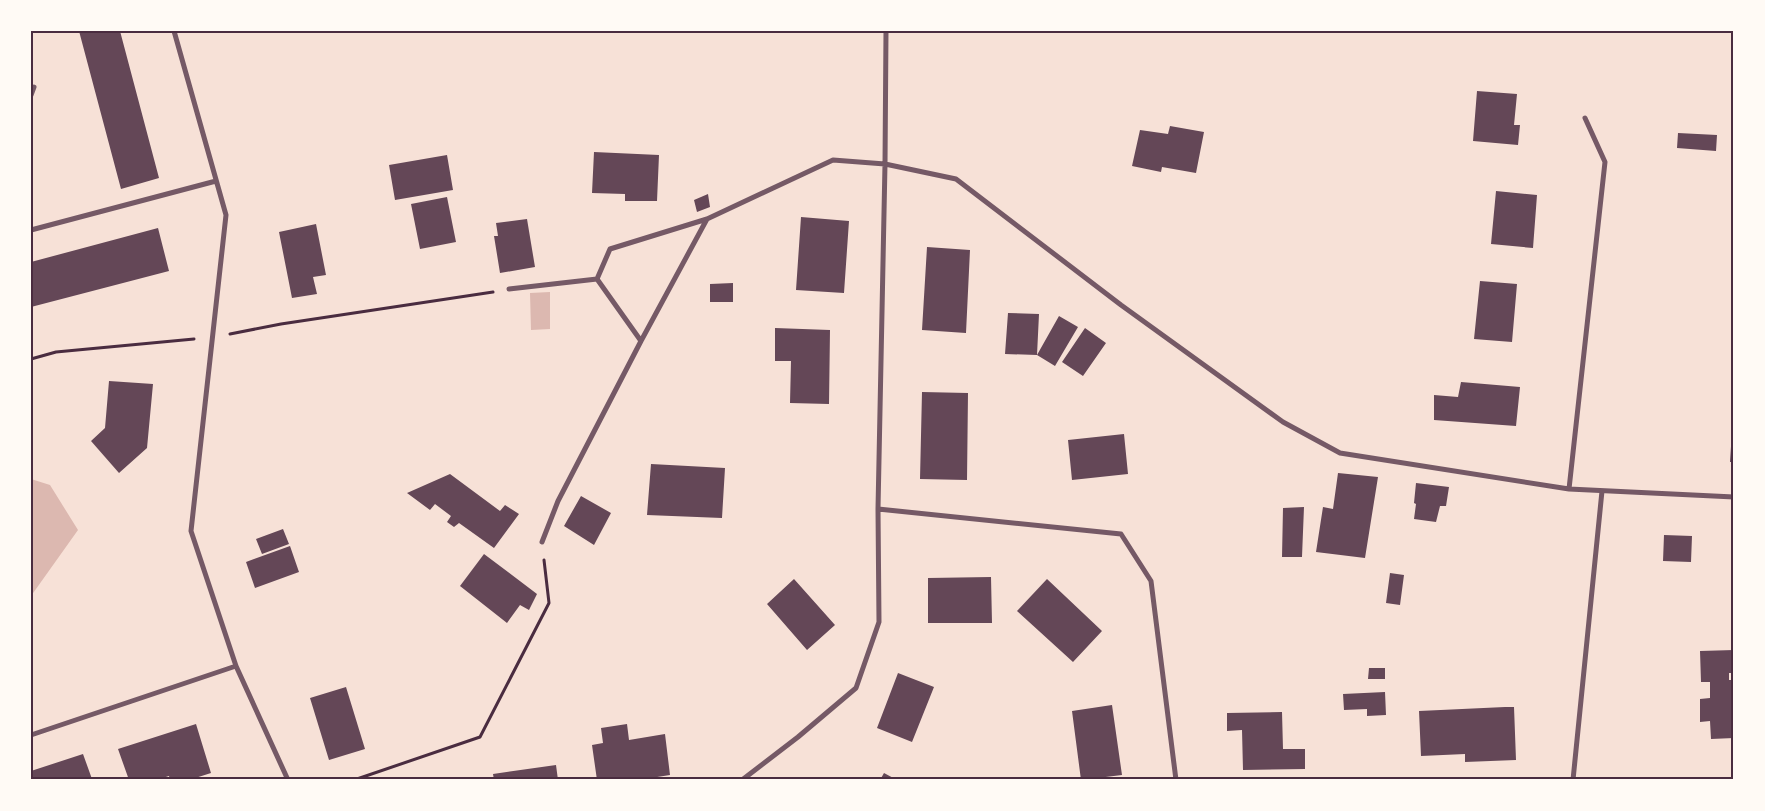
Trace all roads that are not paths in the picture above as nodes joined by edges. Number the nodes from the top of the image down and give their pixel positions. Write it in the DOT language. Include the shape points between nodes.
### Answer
graph roads {
  1 [pos="174,31"];
  2 [pos="886,31"];
  3 [pos="34,87"];
  4 [pos="31,95"];
  5 [pos="1585,118"];
  6 [pos="885,164"];
  7 [pos="216,181"];
  8 [pos="707,219"];
  9 [pos="31,230"];
  10 [pos="597,279"];
  11 [pos="509,289"];
  12 [pos="642,341"];
  13 [pos="1569,489"];
  14 [pos="1602,491"];
  15 [pos="1734,497"];
  16 [pos="878,508"];
  17 [pos="542,542"];
  18 [pos="236,666"];
  19 [pos="31,735"];
  20 [pos="288,780"];
  21 [pos="742,780"];
  22 [pos="1176,780"];
  23 [pos="1574,780"];
  1 -- 7 [label="street"];
  2 -- 6 [label="street"];
  3 -- 4 [label="street"];
  5 -- 13 [label="street" via="1604,162"];
  6 -- 8 [label="street" via="833,160"];
  6 -- 13 [label="street" via="956,179 1282,422 1340,453"];
  6 -- 16 [label="street"];
  7 -- 9 [label="street"];
  7 -- 18 [label="street" via="226,215 191,531"];
  8 -- 10 [label="street" via="610,249"];
  8 -- 12 [label="street"];
  10 -- 11 [label="street"];
  10 -- 12 [label="street"];
  12 -- 17 [label="street" via="558,501"];
  13 -- 14 [label="street"];
  14 -- 15 [label="street"];
  14 -- 23 [label="street"];
  16 -- 21 [label="street" via="879,622 856,688"];
  16 -- 22 [label="street" via="1121,534 1151,581"];
  18 -- 19 [label="street"];
  18 -- 20 [label="street"];
}
